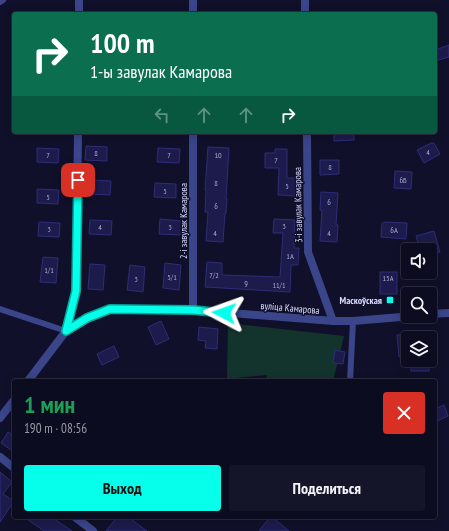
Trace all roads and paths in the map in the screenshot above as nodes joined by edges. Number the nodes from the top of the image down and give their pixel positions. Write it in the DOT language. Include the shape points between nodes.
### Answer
graph roads {
  1 [pos="3,0"];
  2 [pos="79,0"];
  3 [pos="193,0"];
  4 [pos="305,0"];
  5 [pos="0,2"];
  6 [pos="79,12"];
  7 [pos="193,12"];
  8 [pos="305,12"];
  9 [pos="78,134"];
  10 [pos="193,134"];
  11 [pos="307,134"];
  12 [pos="0,309"];
  13 [pos="193,310"];
  14 [pos="449,313"];
  15 [pos="437,314"];
  16 [pos="401,317"];
  17 [pos="333,321"];
  18 [pos="353,321"];
  19 [pos="66,331"];
  20 [pos="30,379"];
  21 [pos="350,379"];
  22 [pos="12,403"];
  23 [pos="0,418"];
  24 [pos="0,457"];
  25 [pos="12,466"];
  26 [pos="78,519"];
  27 [pos="93,531"];
  1 -- 5 [label="lane"];
  2 -- 6 [label="street"];
  3 -- 7 [label="street"];
  4 -- 8 [label="street"];
  9 -- 19 [label="street" via="76,291"];
  10 -- 13 [label="street, 2-і завулак Камарова"];
  11 -- 17 [label="street, 3-і завулак Камарова" via="308,252"];
  12 -- 19 [label="lane"];
  13 -- 17 [label="street, вуліца Камарова"];
  13 -- 19 [label="street, вуліца Камарова" via="110,309 87,318"];
  14 -- 15 [label="street"];
  16 -- 18 [label="street, вуліца Камарова"];
  17 -- 18 [label="street, вуліца Камарова"];
  18 -- 21 [label="lane"];
  19 -- 20 [label="street, вуліца Камарова"];
  22 -- 23 [label="street"];
  24 -- 25 [label="street"];
  26 -- 27 [label="street"];
}
